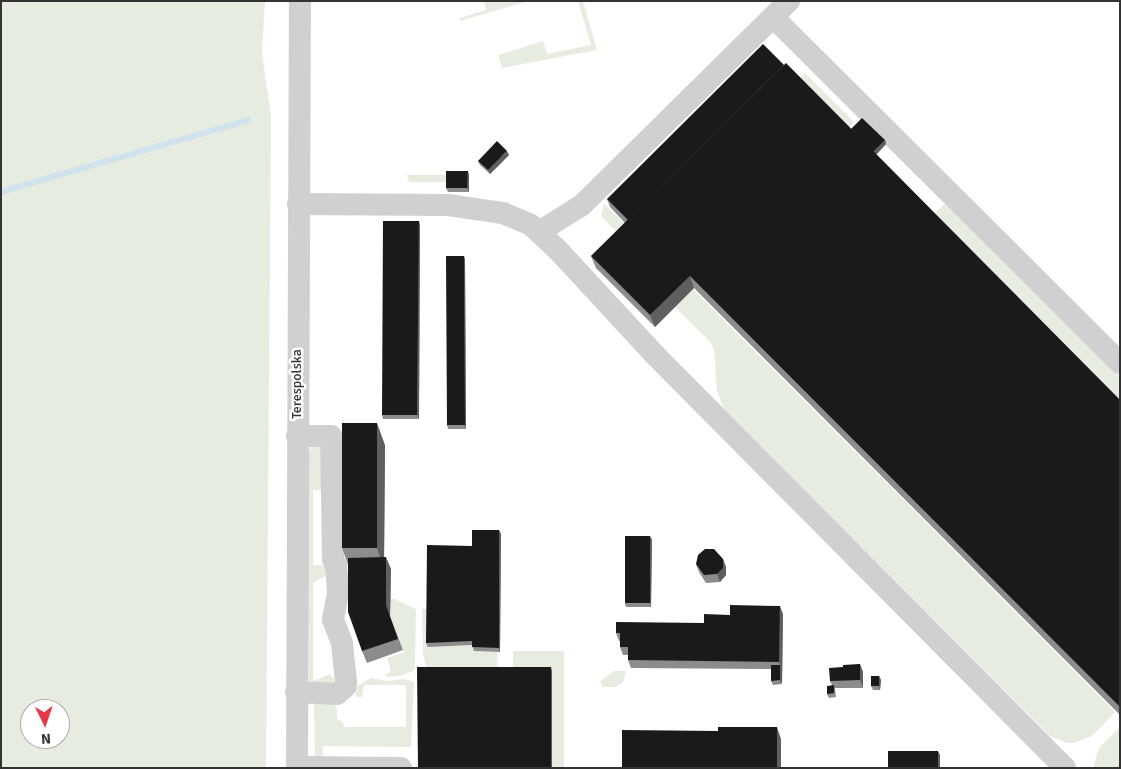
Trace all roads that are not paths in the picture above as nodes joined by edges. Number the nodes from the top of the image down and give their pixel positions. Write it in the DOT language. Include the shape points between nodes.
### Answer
graph roads {
  1 [pos="300,1"];
  2 [pos="789,1"];
  3 [pos="773,17"];
  4 [pos="298,204"];
  5 [pos="539,232"];
  6 [pos="1120,363"];
  7 [pos="297,436"];
  8 [pos="296,692"];
  9 [pos="297,768"];
  10 [pos="401,768"];
  11 [pos="1065,768"];
  1 -- 4 [label="street, Terespolska"];
  2 -- 3 [label="street"];
  3 -- 5 [label="street" via="582,205"];
  3 -- 6 [label="street"];
  4 -- 5 [label="street" via="448,205 503,213"];
  4 -- 7 [label="street, Terespolska"];
  5 -- 11 [label="street" via="662,362"];
  7 -- 8 [label="street, Terespolska"];
  7 -- 8 [label="street" via="331,436 333,559 338,593 333,619 342,644 346,682 337,694"];
  8 -- 9 [label="street, Terespolska"];
  9 -- 10 [label="street"];
}
